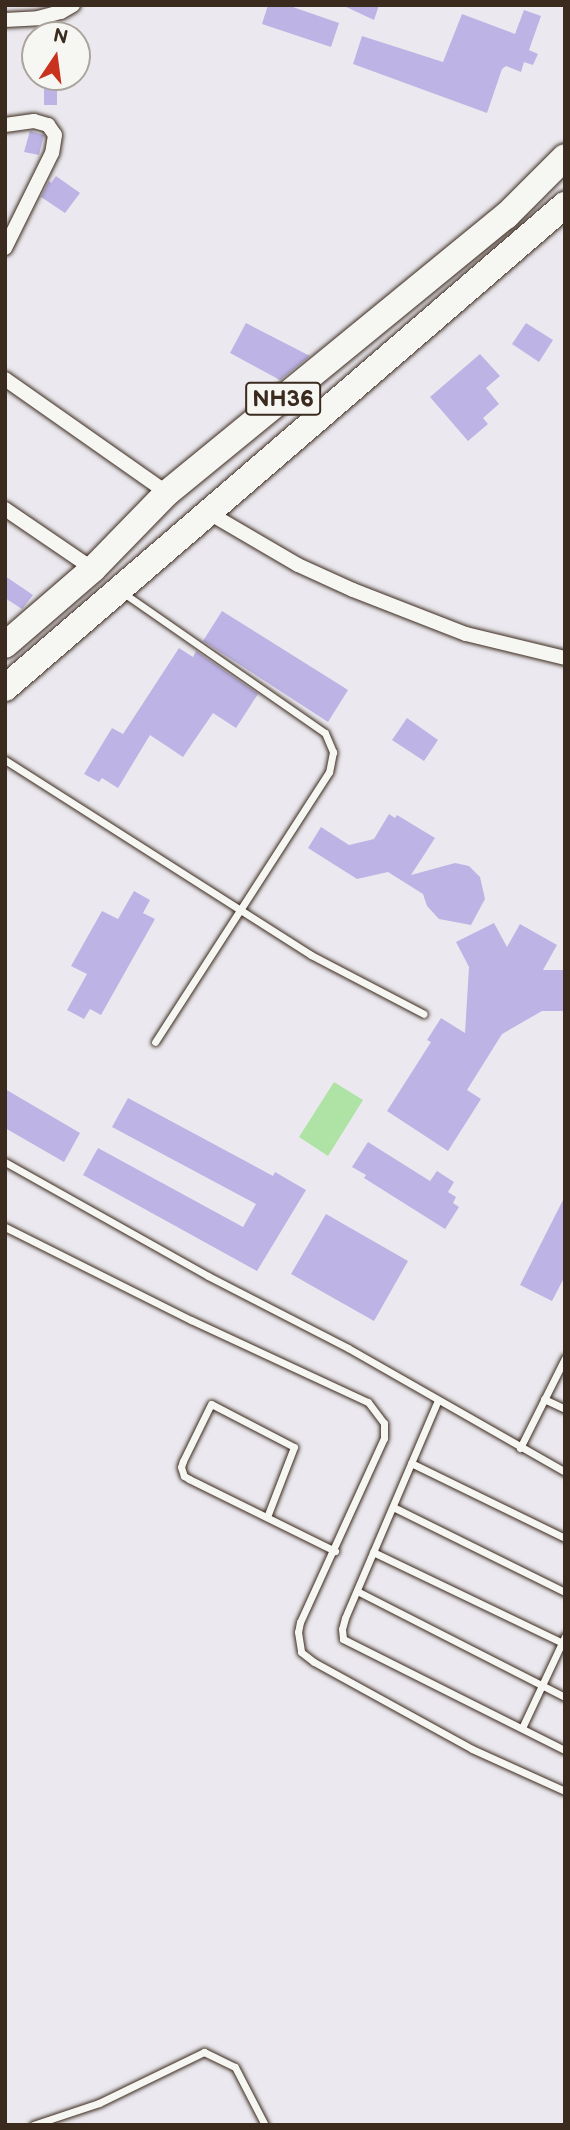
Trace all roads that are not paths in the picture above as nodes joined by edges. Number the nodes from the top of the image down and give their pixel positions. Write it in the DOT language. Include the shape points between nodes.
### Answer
graph roads {
  1 [pos="73,5"];
  2 [pos="5,20"];
  3 [pos="5,125"];
  4 [pos="565,157"];
  5 [pos="565,205"];
  6 [pos="5,248"];
  7 [pos="5,379"];
  8 [pos="167,494"];
  9 [pos="5,509"];
  10 [pos="209,513"];
  11 [pos="93,569"];
  12 [pos="118,590"];
  13 [pos="8,639"];
  14 [pos="565,658"];
  15 [pos="5,688"];
  16 [pos="5,760"];
  17 [pos="242,909"];
  18 [pos="424,1014"];
  19 [pos="155,1042"];
  20 [pos="5,1163"];
  21 [pos="5,1227"];
  22 [pos="565,1357"];
  23 [pos="544,1399"];
  24 [pos="438,1400"];
  25 [pos="565,1409"];
  26 [pos="520,1448"];
  27 [pos="411,1463"];
  28 [pos="565,1472"];
  29 [pos="393,1507"];
  30 [pos="267,1517"];
  31 [pos="565,1538"];
  32 [pos="335,1551"];
  33 [pos="373,1552"];
  34 [pos="357,1591"];
  35 [pos="565,1591"];
  36 [pos="564,1641"];
  37 [pos="542,1686"];
  38 [pos="565,1697"];
  39 [pos="522,1728"];
  40 [pos="565,1750"];
  41 [pos="565,1791"];
  42 [pos="33,2125"];
  43 [pos="265,2125"];
  1 -- 2 [label="street" via="38,18"];
  3 -- 6 [label="street" via="34,121 48,125 55,135 52,153"];
  4 -- 8 [label="highway, NH36" via="506,216"];
  5 -- 10 [label="highway, NH36"];
  7 -- 8 [label="street"];
  8 -- 11 [label="highway, NH36"];
  9 -- 11 [label="street"];
  10 -- 12 [label="highway, NH36"];
  10 -- 14 [label="street" via="298,565 353,590 466,634"];
  11 -- 13 [label="highway, NH36"];
  12 -- 15 [label="highway, NH36"];
  12 -- 17 [label="lane" via="325,733 333,752 329,772"];
  16 -- 17 [label="lane"];
  17 -- 18 [label="lane" via="311,955"];
  17 -- 19 [label="lane"];
  20 -- 24 [label="lane"];
  21 -- 32 [label="lane" via="369,1402 384,1423 384,1438"];
  22 -- 23 [label="lane"];
  23 -- 25 [label="lane"];
  23 -- 26 [label="lane"];
  24 -- 26 [label="lane"];
  24 -- 27 [label="lane"];
  26 -- 28 [label="lane"];
  27 -- 29 [label="lane"];
  27 -- 31 [label="lane"];
  29 -- 33 [label="lane"];
  29 -- 35 [label="lane"];
  30 -- 30 [label="lane" via="294,1447 211,1404 182,1471"];
  30 -- 32 [label="lane"];
  32 -- 41 [label="lane" via="300,1622 301,1652 472,1749"];
  33 -- 34 [label="lane"];
  33 -- 36 [label="lane"];
  34 -- 37 [label="lane"];
  34 -- 39 [label="lane" via="342,1629 343,1639"];
  36 -- 37 [label="lane"];
  37 -- 38 [label="lane"];
  37 -- 39 [label="lane"];
  39 -- 40 [label="lane"];
  42 -- 43 [label="lane" via="99,2103 204,2052 235,2067"];
}
